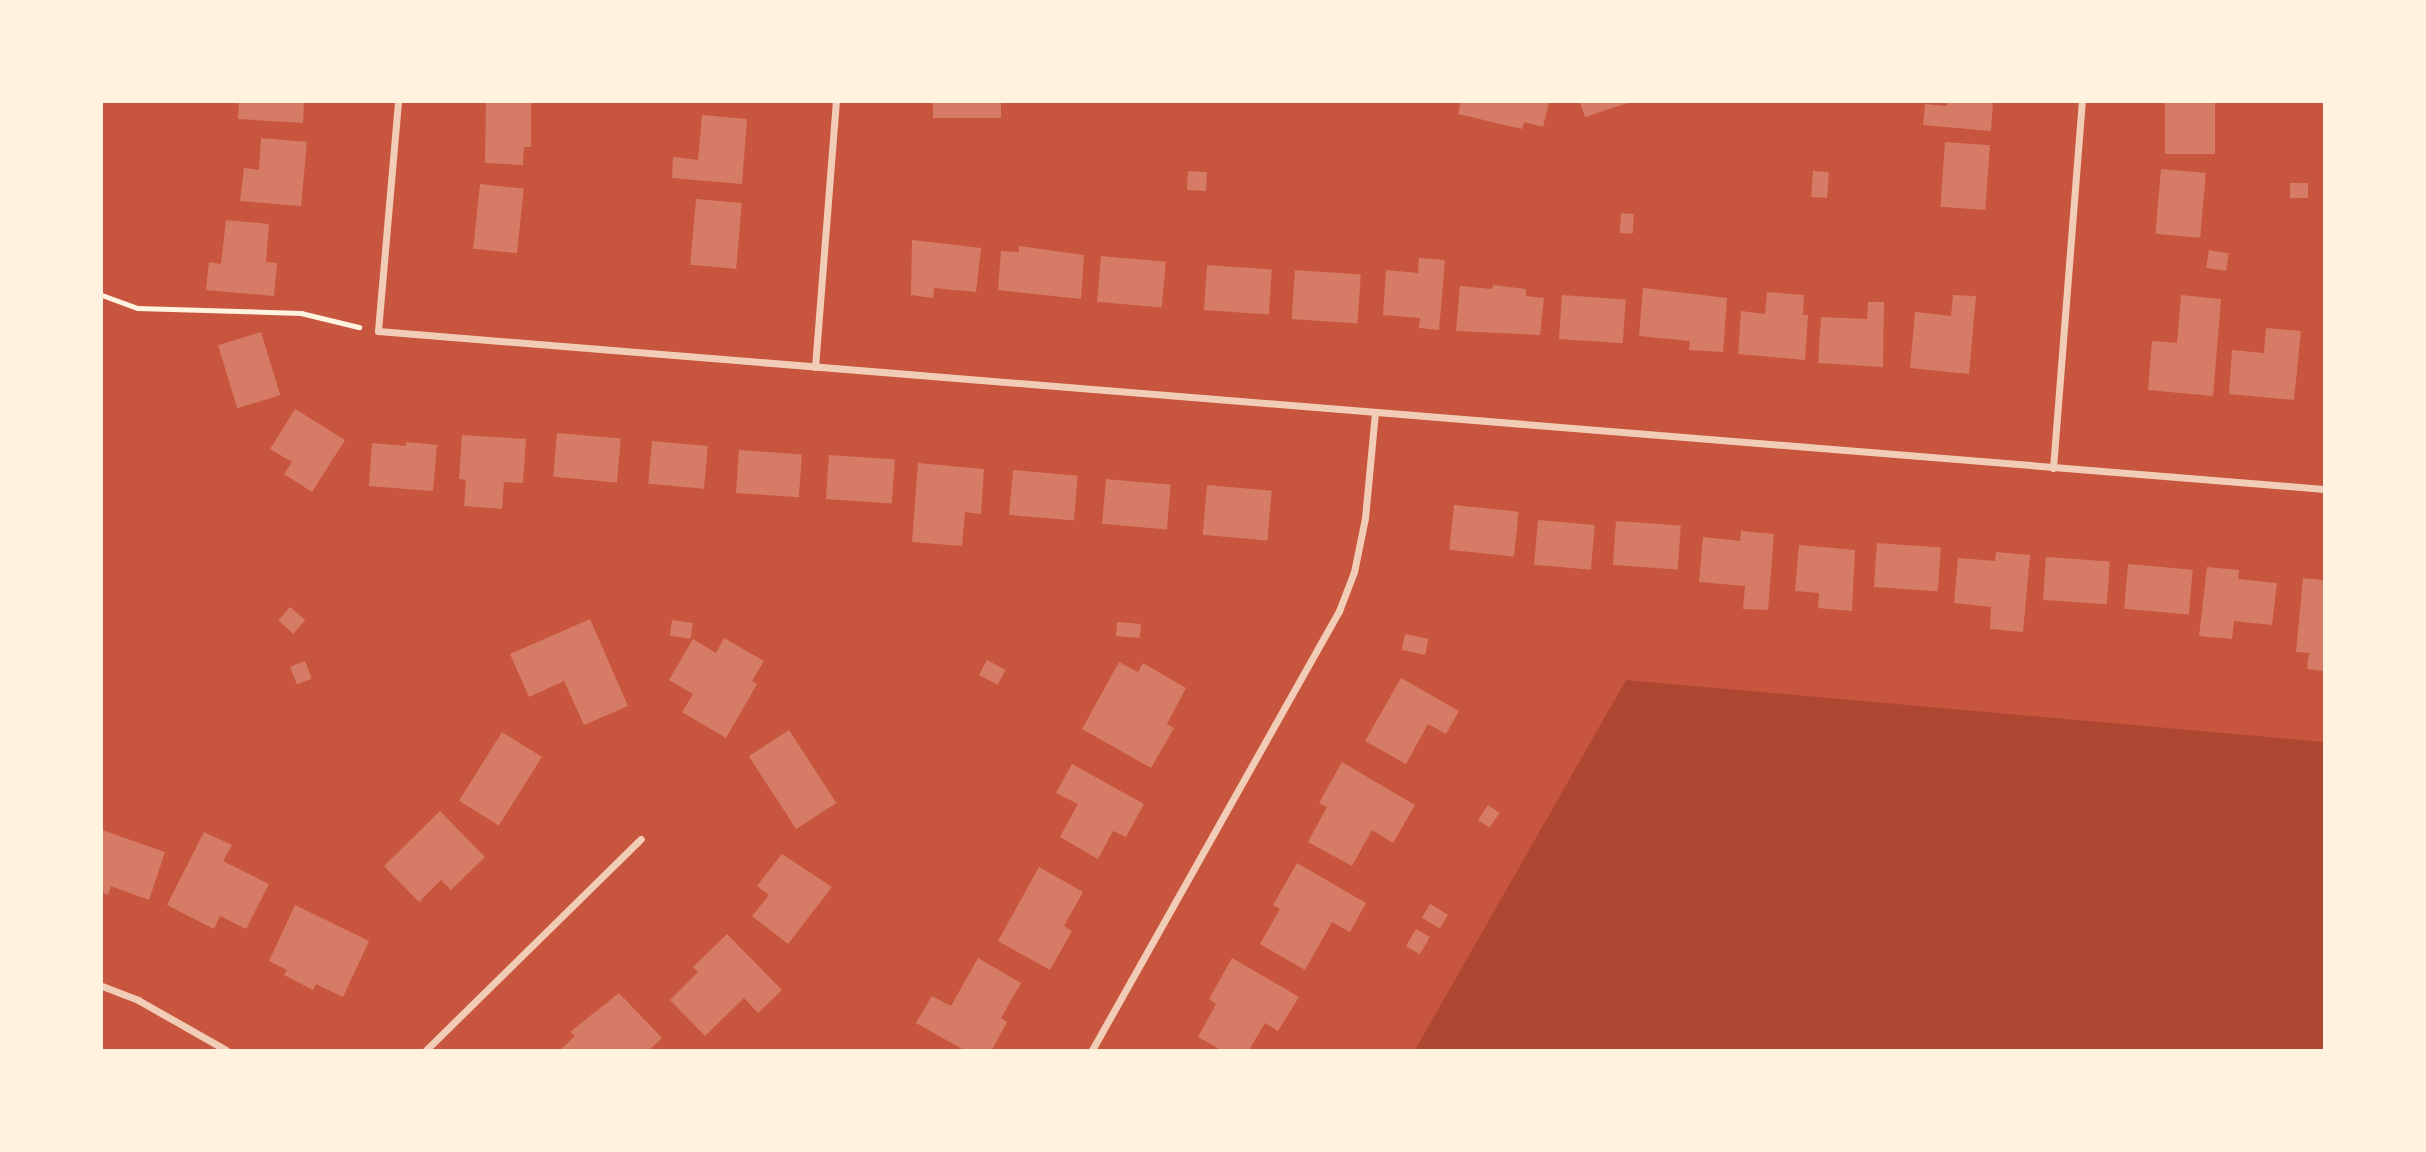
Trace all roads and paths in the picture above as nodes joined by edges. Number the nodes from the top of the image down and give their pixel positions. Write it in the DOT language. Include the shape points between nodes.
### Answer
graph roads {
  1 [pos="398,102"];
  2 [pos="836,102"];
  3 [pos="2082,102"];
  4 [pos="102,296"];
  5 [pos="378,331"];
  6 [pos="815,367"];
  7 [pos="1374,413"];
  8 [pos="2053,468"];
  9 [pos="2325,489"];
  10 [pos="641,839"];
  11 [pos="102,986"];
  12 [pos="226,1051"];
  13 [pos="426,1051"];
  14 [pos="1092,1051"];
  1 -- 5 [label="street"];
  2 -- 6 [label="street"];
  3 -- 8 [label="street"];
  4 -- 5 [label="path" via="137,308 300,313"];
  5 -- 6 [label="street"];
  6 -- 7 [label="street"];
  7 -- 8 [label="street"];
  7 -- 14 [label="street" via="1365,518 1354,572 1339,611"];
  8 -- 9 [label="street"];
  10 -- 13 [label="street"];
  11 -- 12 [label="street" via="138,1000"];
}
